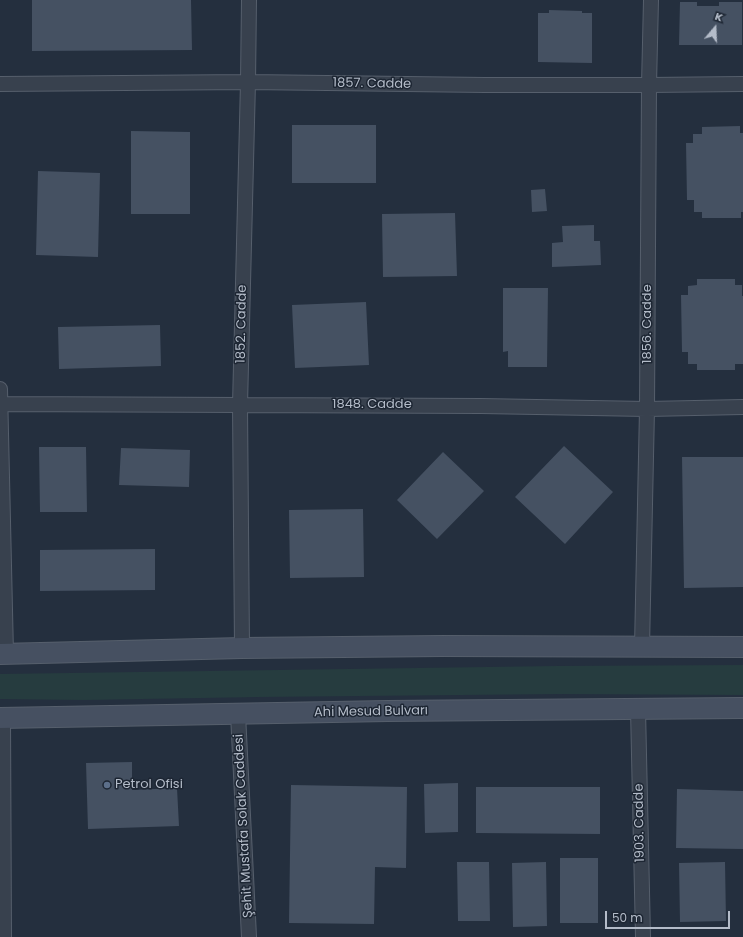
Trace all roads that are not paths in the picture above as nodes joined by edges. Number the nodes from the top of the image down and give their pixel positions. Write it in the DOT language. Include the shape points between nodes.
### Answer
graph roads {
  1 [pos="249,0"];
  2 [pos="651,0"];
  3 [pos="248,82"];
  4 [pos="0,84"];
  5 [pos="743,84"];
  6 [pos="649,85"];
  7 [pos="0,389"];
  8 [pos="0,404"];
  9 [pos="240,405"];
  10 [pos="743,407"];
  11 [pos="647,409"];
  12 [pos="642,647"];
  13 [pos="743,647"];
  14 [pos="242,648"];
  15 [pos="3,654"];
  16 [pos="743,708"];
  17 [pos="638,709"];
  18 [pos="238,714"];
  19 [pos="1,718"];
  20 [pos="4,937"];
  21 [pos="249,937"];
  22 [pos="643,937"];
  1 -- 3 [label="street, 1852. Cadde"];
  2 -- 6 [label="street, 1856. Cadde"];
  3 -- 4 [label="street, 1857. Cadde"];
  3 -- 6 [label="street, 1857. Cadde"];
  3 -- 9 [label="street, 1852. Cadde"];
  5 -- 6 [label="street, 1857. Cadde"];
  6 -- 11 [label="street, 1856. Cadde"];
  7 -- 8 [label="street"];
  8 -- 9 [label="street, 1848. Cadde"];
  8 -- 15 [label="street"];
  9 -- 11 [label="street, 1848. Cadde"];
  9 -- 14 [label="street, 1852. Cadde"];
  10 -- 11 [label="street, 1848. Cadde"];
  11 -- 12 [label="street, 1856. Cadde"];
  12 -- 13 [label="main road"];
  12 -- 14 [label="main road"];
  14 -- 15 [label="main road"];
  16 -- 17 [label="main road, Ahi Mesud Bulvarı"];
  17 -- 18 [label="main road, Ahi Mesud Bulvarı"];
  17 -- 22 [label="street, 1903. Cadde"];
  18 -- 19 [label="main road, Ahi Mesud Bulvarı"];
  18 -- 21 [label="street, Şehit Mustafa Solak Caddesi"];
  19 -- 20 [label="street"];
}
